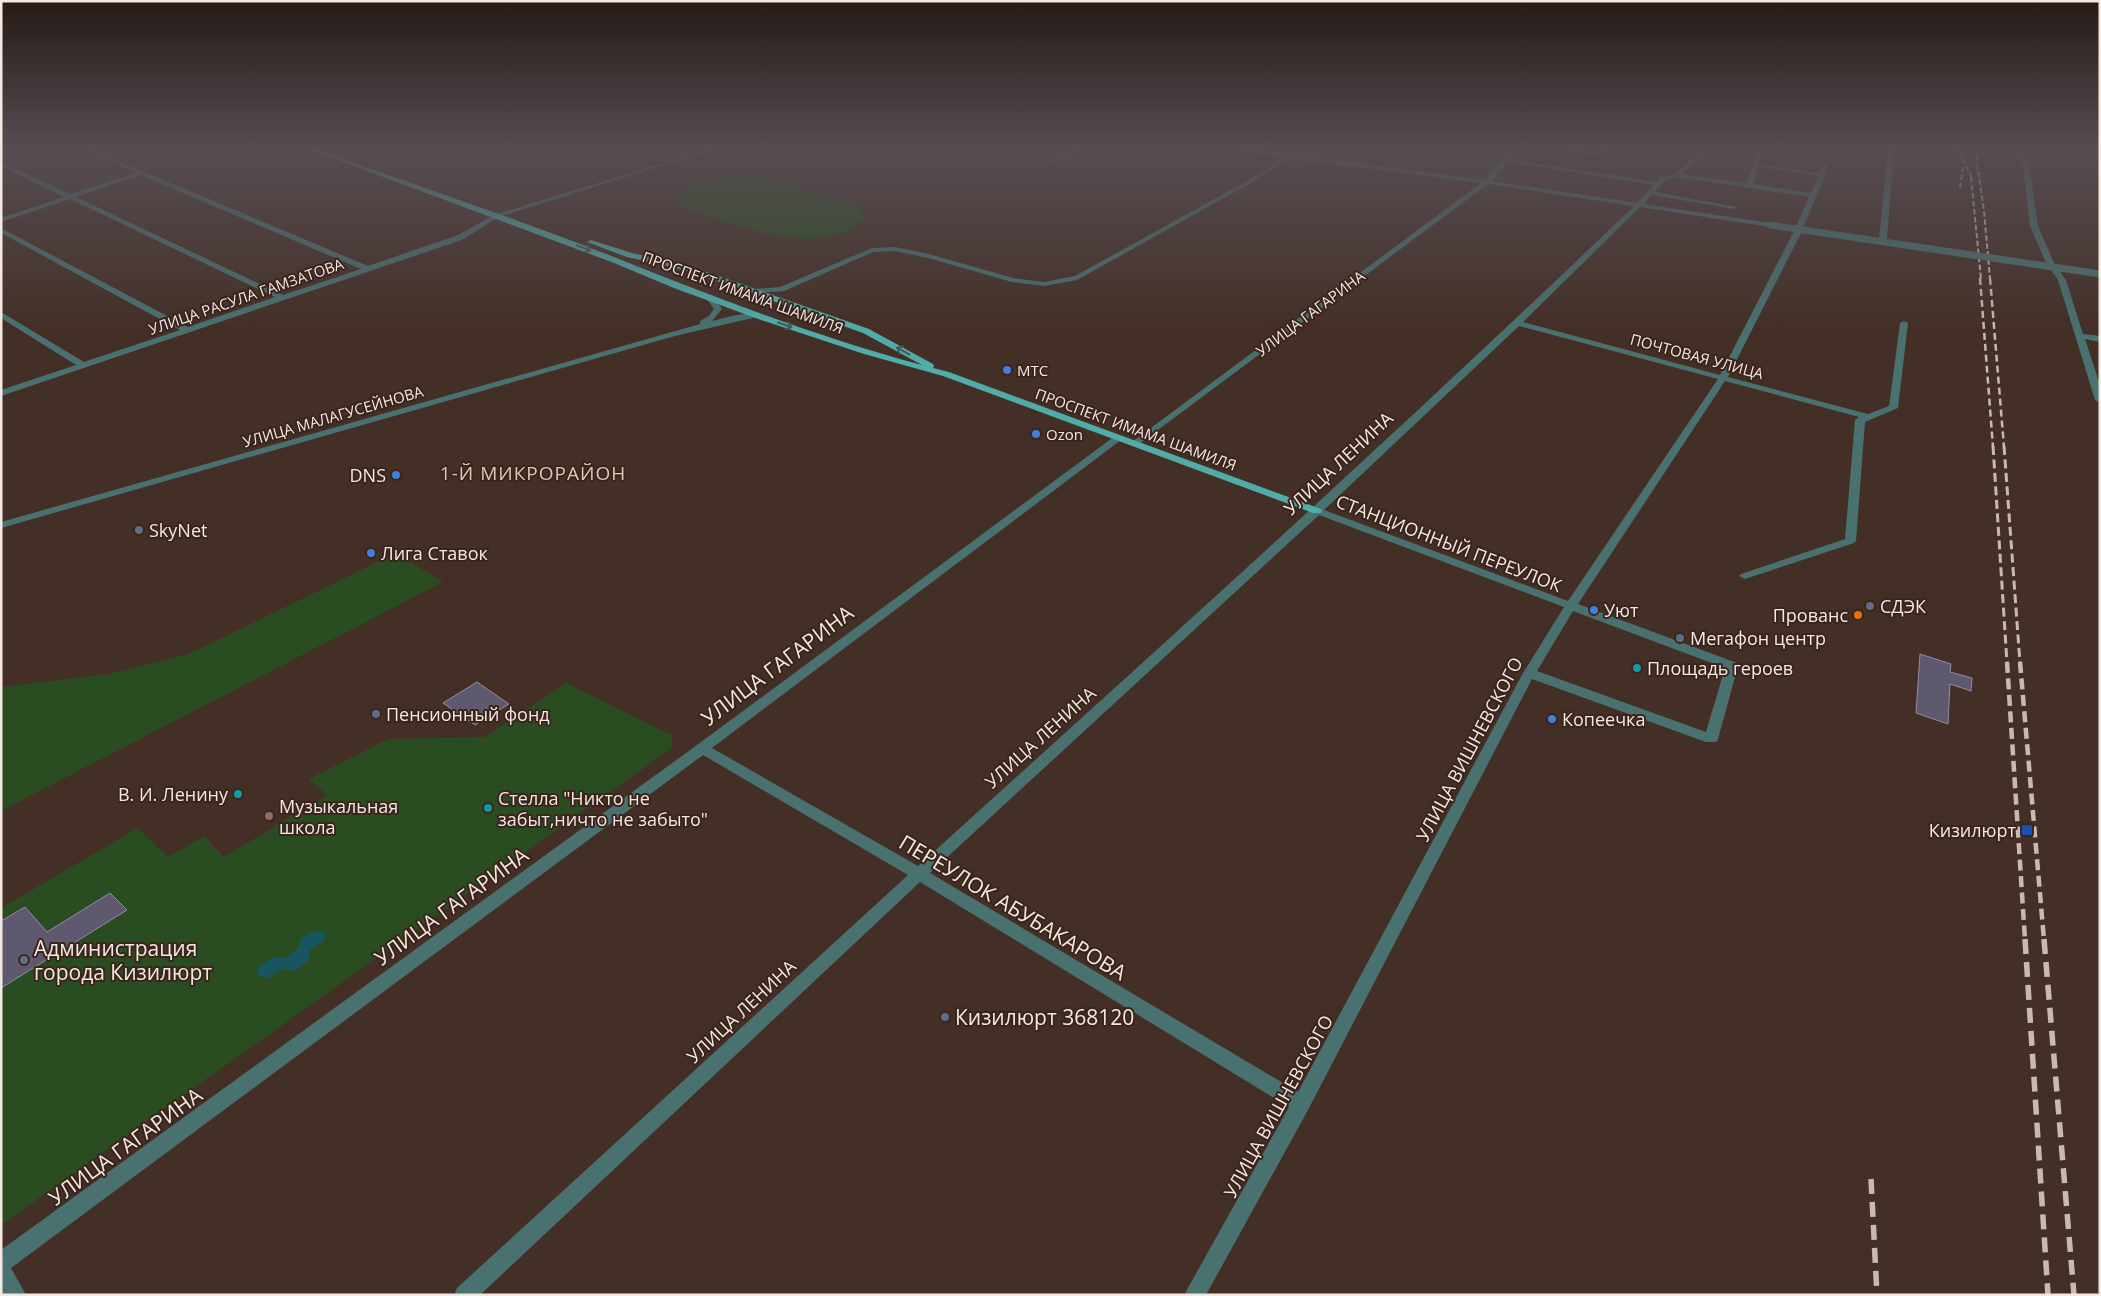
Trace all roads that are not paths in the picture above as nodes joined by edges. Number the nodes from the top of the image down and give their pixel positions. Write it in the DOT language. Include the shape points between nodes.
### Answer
graph roads {
  1 [pos="35,208"];
  2 [pos="92,208"];
  3 [pos="225,208"];
  4 [pos="475,208"];
  5 [pos="494,208"];
  6 [pos="521,208"];
  7 [pos="1203,208"];
  8 [pos="1451,208"];
  9 [pos="1635,208"];
  10 [pos="1662,208"];
  11 [pos="1807,208"];
  12 [pos="1886,208"];
  13 [pos="2032,208"];
  14 [pos="506,213"];
  15 [pos="496,216"];
  16 [pos="1,220"];
  17 [pos="1,230"];
  18 [pos="1883,239"];
  19 [pos="368,269"];
  20 [pos="690,269"];
  21 [pos="2100,274"];
  22 [pos="660,280"];
  23 [pos="795,284"];
  24 [pos="754,291"];
  25 [pos="283,298"];
  26 [pos="710,298"];
  27 [pos="788,303"];
  28 [pos="1,314"];
  29 [pos="757,316"];
  30 [pos="1517,323"];
  31 [pos="1904,323"];
  32 [pos="848,325"];
  33 [pos="187,330"];
  34 [pos="672,334"];
  35 [pos="2079,336"];
  36 [pos="818,337"];
  37 [pos="2100,339"];
  38 [pos="83,365"];
  39 [pos="946,374"];
  40 [pos="1723,378"];
  41 [pos="1,392"];
  42 [pos="2100,400"];
  43 [pos="1869,417"];
  44 [pos="1118,438"];
  45 [pos="1135,444"];
  46 [pos="1316,511"];
  47 [pos="1,525"];
  48 [pos="1745,576"];
  49 [pos="1570,607"];
  50 [pos="1529,673"];
  51 [pos="702,748"];
  52 [pos="919,874"];
  53 [pos="1301,1104"];
  54 [pos="1,1263"];
  55 [pos="1,1272"];
  56 [pos="16,1295"];
  57 [pos="464,1295"];
  58 [pos="1194,1295"];
  1 -- 16 [label="street"];
  2 -- 25 [label="street"];
  3 -- 19 [label="street"];
  4 -- 15 [label="main road, ПРОСПЕКТ ИМАМА ШАМИЛЯ"];
  5 -- 14 [label="main road, ПРОСПЕКТ ИМАМА ШАМИЛЯ"];
  6 -- 14 [label="street, УЛИЦА РАСУЛА ГАМЗАТОВА"];
  7 -- 23 [label="street" via="1077,278 1044,284 1012,280 895,249 872,250"];
  8 -- 45 [label="street, УЛИЦА ГАГАРИНА"];
  9 -- 30 [label="street, УЛИЦА ЛЕНИНА"];
  10 -- 21 [label="street, bridge"];
  11 -- 40 [label="street, УЛИЦА ВИШНЕВСКОГО"];
  12 -- 18 [label="street"];
  13 -- 35 [label="street" via="2034,226 2050,263 2058,273"];
  14 -- 15 [label="street, УЛИЦА РАСУЛА ГАМЗАТОВА"];
  14 -- 20 [label="main road, ПРОСПЕКТ ИМАМА ШАМИЛЯ" via="630,255"];
  15 -- 19 [label="street, УЛИЦА РАСУЛА ГАМЗАТОВА" via="461,237"];
  15 -- 22 [label="main road, ПРОСПЕКТ ИМАМА ШАМИЛЯ, one-way" via="617,260"];
  17 -- 33 [label="street"];
  19 -- 25 [label="street, УЛИЦА РАСУЛА ГАМЗАТОВА"];
  20 -- 22 [label="main road" via="671,270 660,275"];
  20 -- 24 [label="main road, ПРОСПЕКТ ИМАМА ШАМИЛЯ"];
  22 -- 26 [label="main road, ПРОСПЕКТ ИМАМА ШАМИЛЯ"];
  23 -- 24 [label="street" via="781,289"];
  23 -- 27 [label="street" via="787,292"];
  24 -- 27 [label="main road, ПРОСПЕКТ ИМАМА ШАМИЛЯ"];
  25 -- 33 [label="street, УЛИЦА РАСУЛА ГАМЗАТОВА"];
  26 -- 29 [label="main road, ПРОСПЕКТ ИМАМА ШАМИЛЯ"];
  26 -- 34 [label="street" via="718,309 712,318"];
  27 -- 32 [label="main road, ПРОСПЕКТ ИМАМА ШАМИЛЯ"];
  28 -- 38 [label="street"];
  29 -- 34 [label="street" via="735,318"];
  29 -- 36 [label="main road, ПРОСПЕКТ ИМАМА ШАМИЛЯ, one-way"];
  30 -- 40 [label="street, ПОЧТОВАЯ УЛИЦА"];
  30 -- 46 [label="street, УЛИЦА ЛЕНИНА"];
  31 -- 43 [label="street" via="1893,408"];
  32 -- 36 [label="main road" via="852,328 846,336"];
  39 -- 32 [label="main road, ПРОСПЕКТ ИМАМА ШАМИЛЯ, one-way" via="866,331"];
  33 -- 38 [label="street, УЛИЦА РАСУЛА ГАМЗАТОВА"];
  34 -- 47 [label="street, УЛИЦА МАЛАГУСЕЙНОВА"];
  35 -- 37 [label="street"];
  35 -- 42 [label="street"];
  36 -- 39 [label="main road, ПРОСПЕКТ ИМАМА ШАМИЛЯ"];
  38 -- 41 [label="street, УЛИЦА РАСУЛА ГАМЗАТОВА"];
  39 -- 44 [label="main road, ПРОСПЕКТ ИМАМА ШАМИЛЯ"];
  40 -- 43 [label="street, ПОЧТОВАЯ УЛИЦА"];
  40 -- 49 [label="street, УЛИЦА ВИШНЕВСКОГО"];
  43 -- 48 [label="street" via="1860,420 1850,541"];
  44 -- 45 [label="main road, ПРОСПЕКТ ИМАМА ШАМИЛЯ"];
  44 -- 51 [label="street, УЛИЦА ГАГАРИНА"];
  45 -- 46 [label="main road, ПРОСПЕКТ ИМАМА ШАМИЛЯ"];
  46 -- 49 [label="street, СТАНЦИОННЫЙ ПЕРЕУЛОК"];
  46 -- 52 [label="street, УЛИЦА ЛЕНИНА"];
  49 -- 50 [label="street, УЛИЦА ВИШНЕВСКОГО"];
  49 -- 50 [label="street, СТАНЦИОННЫЙ ПЕРЕУЛОК" via="1732,666 1711,739"];
  50 -- 53 [label="street, УЛИЦА ВИШНЕВСКОГО"];
  51 -- 52 [label="street, ПЕРЕУЛОК АБУБАКАРОВА"];
  51 -- 54 [label="street, УЛИЦА ГАГАРИНА"];
  52 -- 53 [label="street, ПЕРЕУЛОК АБУБАКАРОВА"];
  52 -- 57 [label="street, УЛИЦА ЛЕНИНА"];
  53 -- 58 [label="street, УЛИЦА ВИШНЕВСКОГО"];
  55 -- 56 [label="street"];
}
